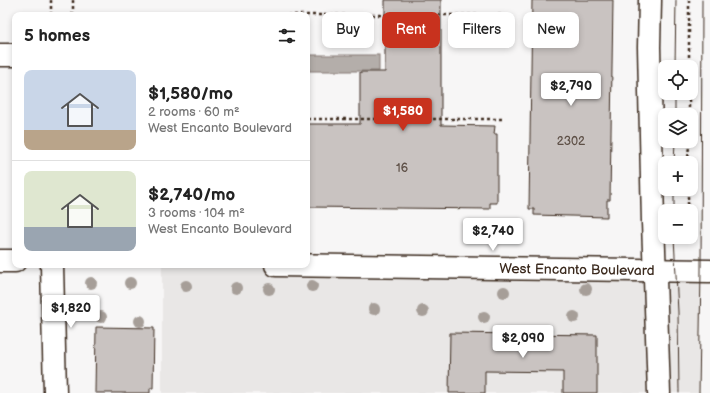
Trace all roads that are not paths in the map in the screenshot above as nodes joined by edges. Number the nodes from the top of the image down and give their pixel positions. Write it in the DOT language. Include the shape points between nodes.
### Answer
graph roads {
  1 [pos="650,0"];
  2 [pos="0,55"];
  3 [pos="12,55"];
  4 [pos="0,261"];
  5 [pos="12,261"];
  6 [pos="310,266"];
  7 [pos="52,268"];
  8 [pos="655,271"];
  9 [pos="710,271"];
  10 [pos="55,393"];
  11 [pos="659,393"];
  1 -- 8 [label="street"];
  2 -- 3 [label="street"];
  4 -- 5 [label="street"];
  6 -- 8 [label="street, West Encanto Boulevard"];
  7 -- 10 [label="street"];
  8 -- 9 [label="street, West Encanto Boulevard"];
  8 -- 11 [label="street"];
}
